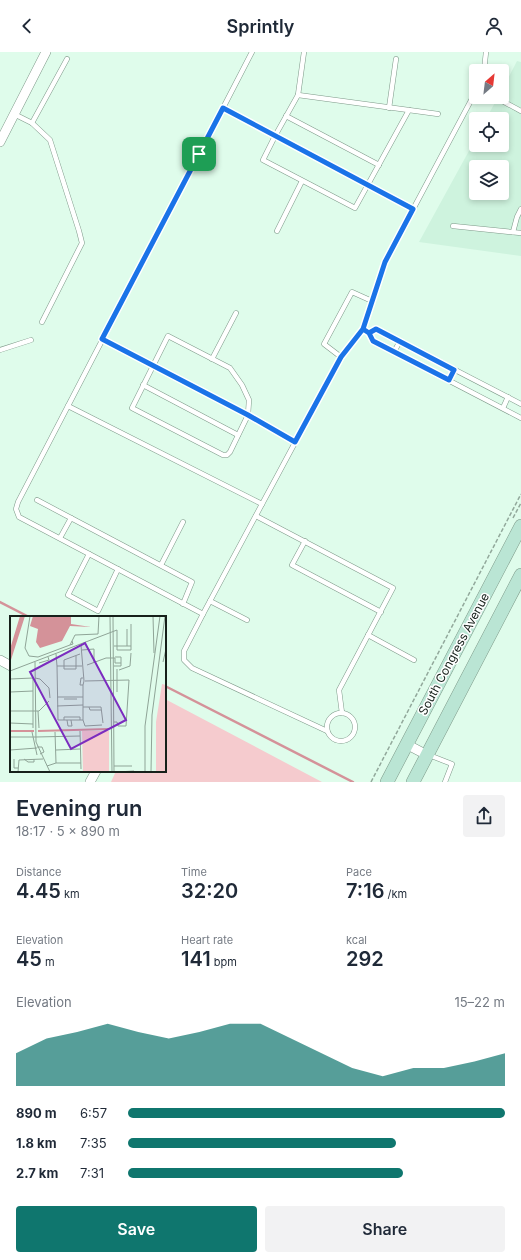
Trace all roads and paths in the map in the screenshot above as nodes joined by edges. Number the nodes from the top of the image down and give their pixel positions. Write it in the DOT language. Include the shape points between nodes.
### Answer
graph roads {
  1 [pos="46,52"];
  2 [pos="252,52"];
  3 [pos="304,52"];
  4 [pos="486,52"];
  5 [pos="67,59"];
  6 [pos="396,59"];
  7 [pos="485,64"];
  8 [pos="298,95"];
  9 [pos="469,103"];
  10 [pos="509,104"];
  11 [pos="223,108"];
  12 [pos="389,108"];
  13 [pos="409,110"];
  14 [pos="521,110"];
  15 [pos="14,114"];
  16 [pos="438,114"];
  17 [pos="286,116"];
  18 [pos="32,123"];
  19 [pos="275,136"];
  20 [pos="0,142"];
  21 [pos="379,165"];
  22 [pos="302,181"];
  23 [pos="368,185"];
  24 [pos="413,209"];
  25 [pos="521,209"];
  26 [pos="453,226"];
  27 [pos="277,231"];
  28 [pos="513,232"];
  29 [pos="521,233"];
  30 [pos="372,301"];
  31 [pos="236,313"];
  32 [pos="42,322"];
  33 [pos="363,329"];
  34 [pos="369,333"];
  35 [pos="102,339"];
  36 [pos="31,340"];
  37 [pos="400,341"];
  38 [pos="0,350"];
  39 [pos="394,352"];
  40 [pos="341,357"];
  41 [pos="212,359"];
  42 [pos="153,365"];
  43 [pos="454,370"];
  44 [pos="449,380"];
  45 [pos="144,385"];
  46 [pos="508,397"];
  47 [pos="521,404"];
  48 [pos="68,406"];
  49 [pos="503,408"];
  50 [pos="248,415"];
  51 [pos="521,418"];
  52 [pos="238,435"];
  53 [pos="295,442"];
  54 [pos="521,494"];
  55 [pos="37,500"];
  56 [pos="262,504"];
  57 [pos="256,516"];
  58 [pos="71,518"];
  59 [pos="183,522"];
  60 [pos="521,526"];
  61 [pos="60,538"];
  62 [pos="305,541"];
  63 [pos="89,554"];
  64 [pos="161,565"];
  65 [pos="118,569"];
  66 [pos="521,575"];
  67 [pos="210,601"];
  68 [pos="182,604"];
  69 [pos="381,612"];
  70 [pos="203,614"];
  71 [pos="247,620"];
  72 [pos="368,635"];
  73 [pos="0,660"];
  74 [pos="414,660"];
  75 [pos="10,665"];
  76 [pos="342,713"];
  77 [pos="327,731"];
  78 [pos="406,744"];
  79 [pos="427,755"];
  80 [pos="95,772"];
  81 [pos="90,782"];
  82 [pos="371,782"];
  83 [pos="387,782"];
  84 [pos="413,782"];
  85 [pos="445,782"];
  1 -- 15 [label="street"];
  2 -- 11 [label="lane"];
  3 -- 8 [label="lane"];
  4 -- 7 [label="lane"];
  5 -- 18 [label="lane"];
  6 -- 12 [label="lane"];
  8 -- 12 [label="lane"];
  8 -- 17 [label="lane"];
  9 -- 24 [label="lane"];
  10 -- 14 [label="lane"];
  11 -- 19 [label="lane"];
  11 -- 35 [label="lane"];
  12 -- 13 [label="lane"];
  13 -- 16 [label="lane"];
  13 -- 21 [label="lane"];
  15 -- 18 [label="lane"];
  15 -- 20 [label="street"];
  17 -- 19 [label="lane"];
  17 -- 21 [label="lane"];
  18 -- 32 [label="lane" via="50,140 82,243"];
  19 -- 22 [label="lane" via="262,160"];
  19 -- 23 [label="lane"];
  21 -- 23 [label="lane"];
  22 -- 23 [label="lane" via="355,208"];
  22 -- 27 [label="lane"];
  23 -- 24 [label="lane"];
  24 -- 30 [label="lane" via="385,262"];
  25 -- 28 [label="lane"];
  26 -- 28 [label="lane"];
  28 -- 29 [label="lane"];
  30 -- 33 [label="lane"];
  30 -- 40 [label="lane" via="352,292 324,344"];
  31 -- 41 [label="lane"];
  33 -- 34 [label="lane"];
  33 -- 40 [label="lane"];
  34 -- 37 [label="lane" via="376,329"];
  34 -- 39 [label="lane" via="373,341"];
  35 -- 42 [label="lane"];
  35 -- 48 [label="lane"];
  36 -- 38 [label="lane"];
  37 -- 39 [label="lane"];
  37 -- 43 [label="lane"];
  39 -- 44 [label="lane"];
  40 -- 53 [label="lane"];
  41 -- 42 [label="lane" via="168,336"];
  41 -- 50 [label="lane" via="230,368 242,385 249,400"];
  42 -- 45 [label="lane"];
  42 -- 50 [label="lane"];
  43 -- 44 [label="lane"];
  43 -- 46 [label="lane"];
  44 -- 49 [label="lane"];
  45 -- 52 [label="lane"];
  45 -- 52 [label="lane" via="132,408 223,456 230,452"];
  46 -- 47 [label="lane"];
  46 -- 49 [label="lane"];
  48 -- 56 [label="lane"];
  48 -- 61 [label="lane" via="16,509 19,517"];
  49 -- 51 [label="lane"];
  50 -- 52 [label="lane"];
  50 -- 53 [label="lane"];
  53 -- 56 [label="lane"];
  54 -- 82 [label="path"];
  55 -- 58 [label="lane"];
  56 -- 57 [label="lane"];
  57 -- 62 [label="lane"];
  57 -- 67 [label="lane"];
  58 -- 61 [label="lane"];
  58 -- 64 [label="lane"];
  59 -- 64 [label="lane"];
  60 -- 78 [label="main road, South Congress Avenue"];
  61 -- 63 [label="lane"];
  62 -- 69 [label="lane" via="393,588"];
  62 -- 69 [label="lane" via="292,566"];
  63 -- 65 [label="lane"];
  63 -- 65 [label="lane" via="68,595 98,611"];
  64 -- 68 [label="lane" via="192,582"];
  65 -- 68 [label="lane"];
  66 -- 79 [label="main road, South Congress Avenue"];
  67 -- 70 [label="lane"];
  67 -- 71 [label="lane"];
  68 -- 70 [label="lane"];
  69 -- 72 [label="lane"];
  70 -- 77 [label="lane" via="184,651 184,660 192,668"];
  72 -- 74 [label="lane"];
  72 -- 76 [label="lane" via="338,690"];
  73 -- 75 [label="street"];
  76 -- 77 [label="lane" via="330,718 327,722"];
  76 -- 77 [label="lane" via="350,717 355,724 351,738 337,741 329,736"];
  78 -- 79 [label="street"];
  78 -- 83 [label="main road, South Congress Avenue"];
  79 -- 84 [label="main road, South Congress Avenue"];
  79 -- 85 [label="lane" via="452,764"];
  80 -- 81 [label="street"];
}
